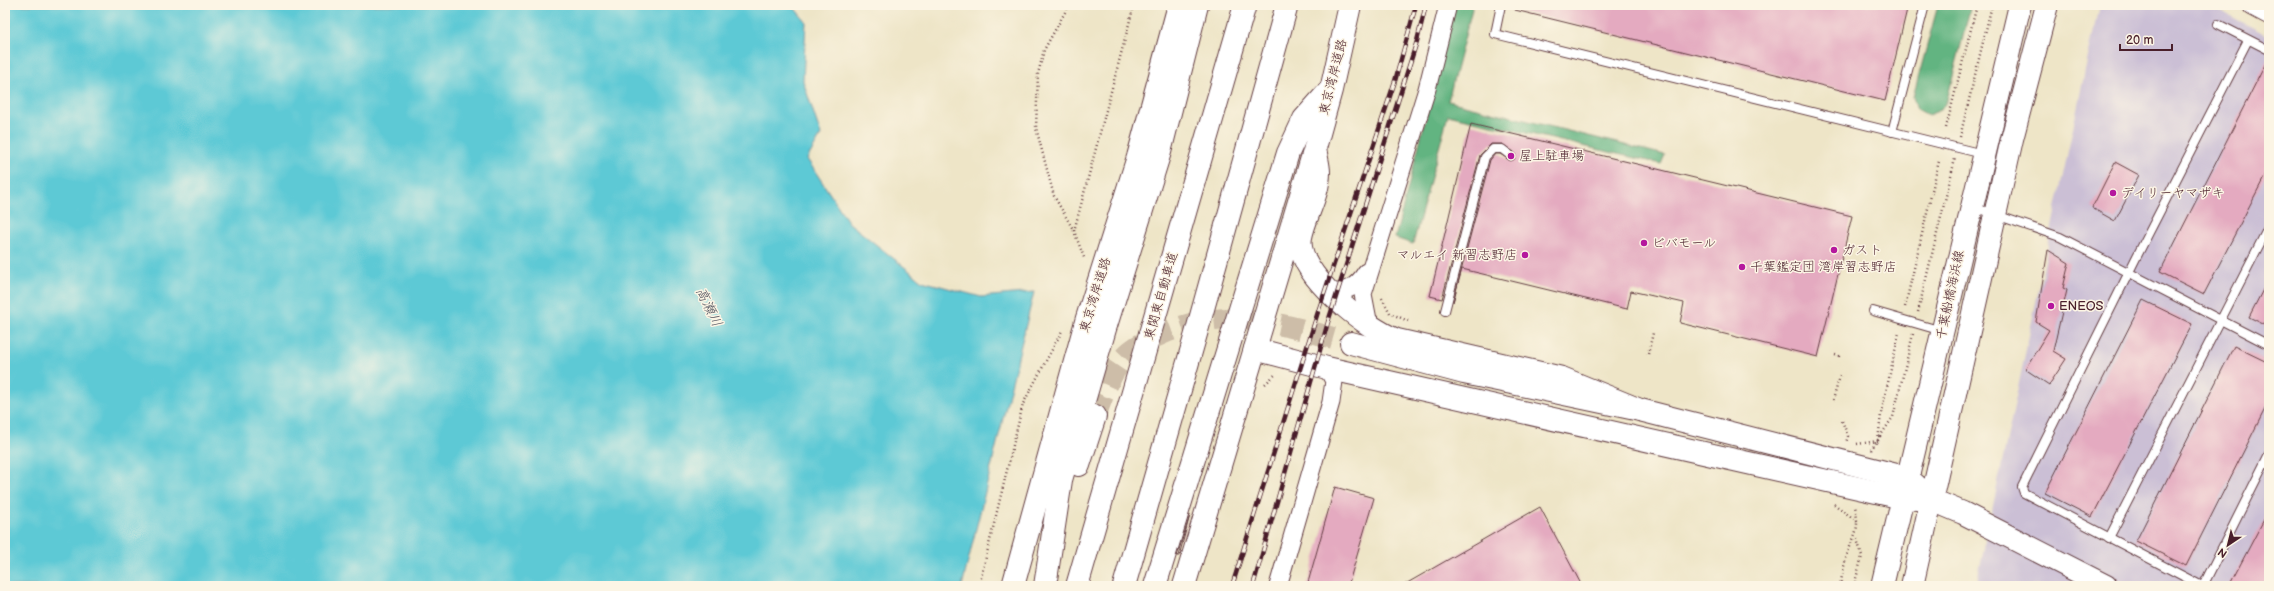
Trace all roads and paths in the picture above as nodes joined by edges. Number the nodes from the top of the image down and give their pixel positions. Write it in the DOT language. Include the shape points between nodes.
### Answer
graph roads {
  1 [pos="1069,5"];
  2 [pos="1134,5"];
  3 [pos="1180,5"];
  4 [pos="1197,5"];
  5 [pos="1245,5"];
  6 [pos="1286,5"];
  7 [pos="1350,5"];
  8 [pos="1448,5"];
  9 [pos="1501,5"];
  10 [pos="1924,5"];
  11 [pos="1977,5"];
  12 [pos="1992,5"];
  13 [pos="2020,5"];
  14 [pos="2047,5"];
  15 [pos="2254,5"];
  16 [pos="2269,12"];
  17 [pos="2218,24"];
  18 [pos="2248,40"];
  19 [pos="2269,50"];
  20 [pos="1331,90"];
  21 [pos="1946,128"];
  22 [pos="1962,129"];
  23 [pos="1892,132"];
  24 [pos="1315,148"];
  25 [pos="1983,154"];
  26 [pos="1511,156"];
  27 [pos="1939,162"];
  28 [pos="1954,162"];
  29 [pos="1970,206"];
  30 [pos="1996,214"];
  31 [pos="2269,226"];
  32 [pos="1074,231"];
  33 [pos="1376,252"];
  34 [pos="1087,265"];
  35 [pos="2128,273"];
  36 [pos="1330,294"];
  37 [pos="1905,307"];
  38 [pos="1919,310"];
  39 [pos="1445,311"];
  40 [pos="1873,311"];
  41 [pos="2221,321"];
  42 [pos="1369,324"];
  43 [pos="1062,330"];
  44 [pos="1943,331"];
  45 [pos="1653,333"];
  46 [pos="1899,333"];
  47 [pos="1913,336"];
  48 [pos="1351,343"];
  49 [pos="2269,345"];
  50 [pos="1255,349"];
  51 [pos="1648,354"];
  52 [pos="1836,355"];
  53 [pos="1838,359"];
  54 [pos="1327,368"];
  55 [pos="1368,376"];
  56 [pos="1840,376"];
  57 [pos="1214,395"];
  58 [pos="1833,400"];
  59 [pos="1331,402"];
  60 [pos="1640,410"];
  61 [pos="1095,416"];
  62 [pos="1842,421"];
  63 [pos="1878,441"];
  64 [pos="1846,443"];
  65 [pos="1869,452"];
  66 [pos="2269,454"];
  67 [pos="1905,488"];
  68 [pos="1932,500"];
  69 [pos="1854,504"];
  70 [pos="1856,536"];
  71 [pos="2109,538"];
  72 [pos="979,586"];
  73 [pos="1013,586"];
  74 [pos="1046,586"];
  75 [pos="1077,586"];
  76 [pos="1124,586"];
  77 [pos="1155,586"];
  78 [pos="1184,586"];
  79 [pos="1278,586"];
  80 [pos="1840,586"];
  81 [pos="1854,586"];
  82 [pos="1882,586"];
  83 [pos="1912,586"];
  84 [pos="2106,586"];
  85 [pos="2202,586"];
  1 -- 32 [label="path" via="1044,50 1038,80 1036,128 1054,196"];
  2 -- 32 [label="path"];
  3 -- 73 [label="main road, 東京湾岸道路" via="1138,157 1087,318"];
  4 -- 74 [label="main road" via="1160,152 1061,480"];
  5 -- 75 [label="main road, 東関東自動車道"];
  6 -- 76 [label="main road"];
  7 -- 20 [label="main road, 東京湾岸道路"];
  8 -- 33 [label="street" via="1428,89"];
  9 -- 23 [label="lane" via="1495,34"];
  10 -- 23 [label="lane"];
  11 -- 21 [label="path"];
  12 -- 22 [label="path"];
  13 -- 25 [label="main road, 千葉船橋海浜線"];
  14 -- 30 [label="main road, 千葉船橋海浜線" via="2012,139"];
  15 -- 16 [label="main road"];
  17 -- 18 [label="lane"];
  18 -- 19 [label="lane"];
  18 -- 35 [label="lane"];
  20 -- 24 [label="main road, 東京湾岸道路"];
  20 -- 57 [label="main road" via="1304,119 1288,153"];
  23 -- 25 [label="lane"];
  24 -- 36 [label="main road" via="1319,172 1301,239 1302,254"];
  24 -- 50 [label="main road, 東京湾岸道路"];
  25 -- 29 [label="main road, 千葉船橋海浜線"];
  26 -- 39 [label="lane" via="1502,150 1493,149 1485,158"];
  27 -- 37 [label="path"];
  28 -- 38 [label="path"];
  29 -- 30 [label="lane"];
  29 -- 44 [label="main road, 千葉船橋海浜線"];
  30 -- 35 [label="lane" via="2060,237"];
  30 -- 68 [label="main road, 千葉船橋海浜線"];
  31 -- 41 [label="lane"];
  32 -- 34 [label="path"];
  33 -- 36 [label="street" via="1359,283 1345,291"];
  33 -- 42 [label="street" via="1363,294"];
  35 -- 41 [label="lane"];
  35 -- 71 [label="lane" via="2022,487 2024,493"];
  36 -- 42 [label="main road"];
  40 -- 44 [label="lane"];
  41 -- 49 [label="lane"];
  41 -- 71 [label="lane"];
  42 -- 60 [label="main road" via="1384,335 1397,340 1562,378"];
  43 -- 72 [label="path" via="1023,404"];
  44 -- 67 [label="main road, 千葉船橋海浜線"];
  45 -- 51 [label="path"];
  46 -- 63 [label="path" via="1881,414"];
  47 -- 63 [label="path" via="1893,417"];
  48 -- 60 [label="main road" via="1464,373"];
  50 -- 54 [label="main road"];
  50 -- 57 [label="main road" via="1242,350 1233,355"];
  50 -- 78 [label="main road, 東京湾岸道路"];
  52 -- 53 [label="path" via="1839,356"];
  54 -- 55 [label="main road"];
  54 -- 59 [label="street" via="1334,380"];
  55 -- 59 [label="street" via="1343,384"];
  55 -- 67 [label="main road"];
  56 -- 58 [label="path"];
  57 -- 77 [label="main road"];
  59 -- 79 [label="street"];
  60 -- 67 [label="main road"];
  61 -- 74 [label="main road"];
  62 -- 64 [label="path" via="1848,436"];
  63 -- 65 [label="path"];
  66 -- 85 [label="lane"];
  67 -- 68 [label="main road"];
  67 -- 82 [label="main road, 千葉船橋海浜線"];
  68 -- 83 [label="main road, 千葉船橋海浜線"];
  68 -- 84 [label="main road" via="1963,513"];
  69 -- 70 [label="path" via="1859,524"];
  70 -- 80 [label="path" via="1847,555"];
  70 -- 81 [label="path" via="1862,556"];
  71 -- 85 [label="lane"];
}
